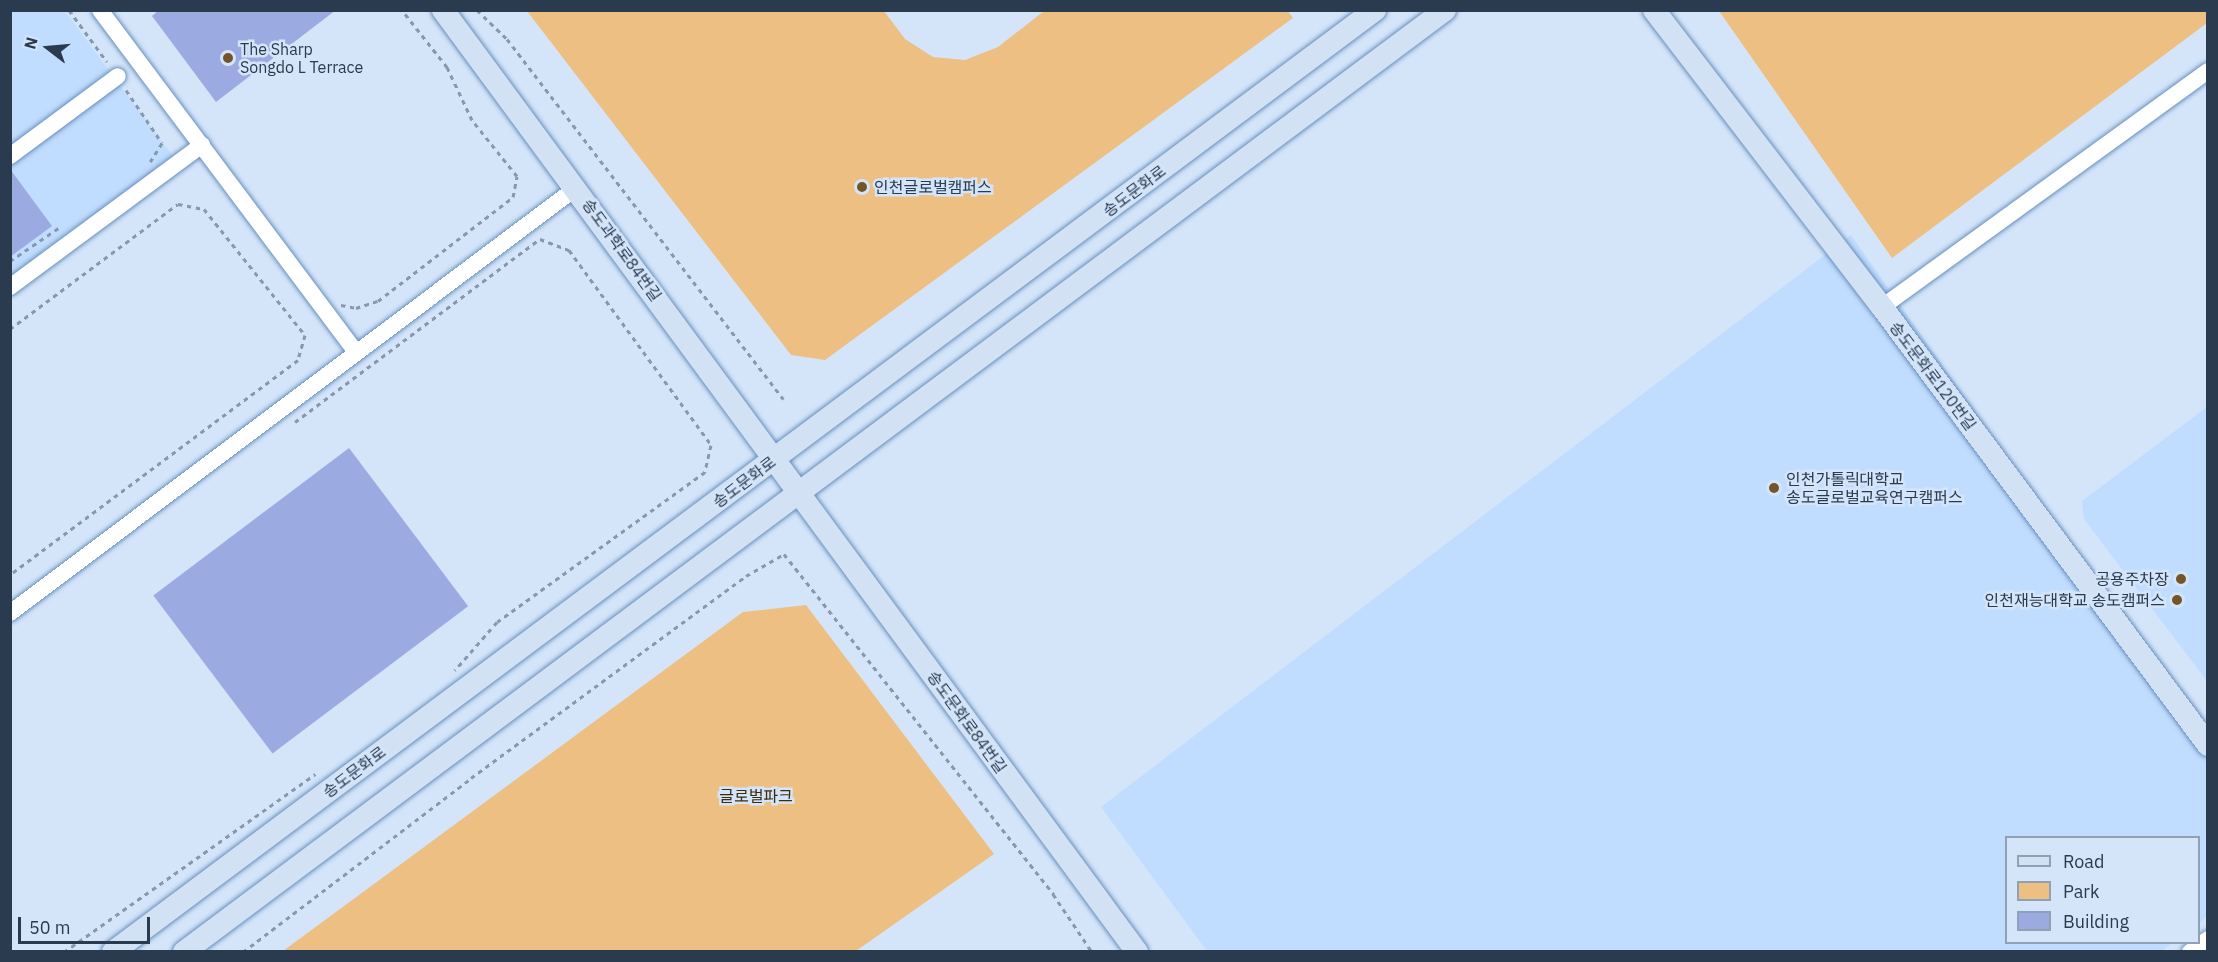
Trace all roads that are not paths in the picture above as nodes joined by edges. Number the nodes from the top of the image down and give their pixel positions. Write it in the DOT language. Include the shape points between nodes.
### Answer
graph roads {
  1 [pos="100,10"];
  2 [pos="443,10"];
  3 [pos="1375,10"];
  4 [pos="1446,10"];
  5 [pos="1654,10"];
  6 [pos="2208,71"];
  7 [pos="118,76"];
  8 [pos="202,145"];
  9 [pos="10,156"];
  10 [pos="576,188"];
  11 [pos="10,287"];
  12 [pos="1882,307"];
  13 [pos="356,352"];
  14 [pos="774,459"];
  15 [pos="797,492"];
  16 [pos="10,613"];
  17 [pos="2208,745"];
  18 [pos="2208,939"];
  19 [pos="113,951"];
  20 [pos="184,951"];
  21 [pos="1137,951"];
  22 [pos="2190,951"];
  1 -- 8 [label="street"];
  2 -- 10 [label="street, 송도과학로84번길"];
  3 -- 14 [label="street, 송도문화로"];
  4 -- 15 [label="street"];
  5 -- 12 [label="street, 송도문화로120번길"];
  6 -- 12 [label="street"];
  7 -- 9 [label="street"];
  8 -- 11 [label="street"];
  8 -- 13 [label="street"];
  10 -- 13 [label="street"];
  10 -- 14 [label="street, 송도과학로84번길"];
  12 -- 17 [label="street, 송도문화로120번길"];
  13 -- 16 [label="street"];
  14 -- 15 [label="street, 송도과학로84번길"];
  14 -- 19 [label="street, 송도문화로"];
  15 -- 20 [label="street"];
  15 -- 21 [label="street, 송도문화로84번길"];
  18 -- 22 [label="street"];
}
